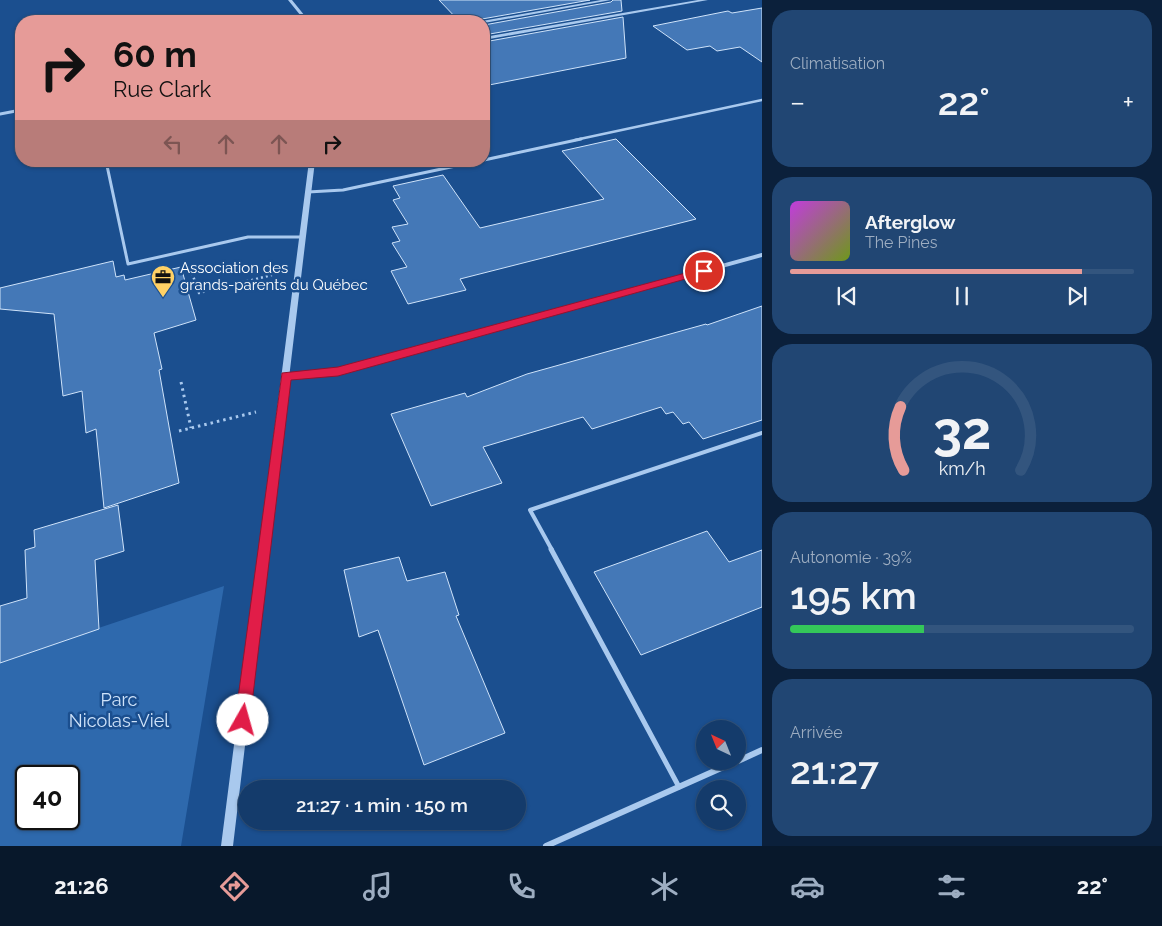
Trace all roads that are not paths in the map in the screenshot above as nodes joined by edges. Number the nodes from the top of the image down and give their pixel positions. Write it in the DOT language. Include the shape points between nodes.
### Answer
graph roads {
  1 [pos="290,0"];
  2 [pos="609,0"];
  3 [pos="706,0"];
  4 [pos="302,15"];
  5 [pos="490,21"];
  6 [pos="490,38"];
  7 [pos="762,100"];
  8 [pos="15,111"];
  9 [pos="0,114"];
  10 [pos="490,159"];
  11 [pos="107,167"];
  12 [pos="311,167"];
  13 [pos="451,167"];
  14 [pos="308,192"];
  15 [pos="303,237"];
  16 [pos="762,255"];
  17 [pos="286,376"];
  18 [pos="762,433"];
  19 [pos="762,750"];
  20 [pos="746,757"];
  21 [pos="717,770"];
  22 [pos="679,787"];
  23 [pos="227,846"];
  24 [pos="546,846"];
  1 -- 4 [label="street"];
  2 -- 5 [label="street"];
  3 -- 6 [label="street"];
  7 -- 10 [label="lane"];
  8 -- 9 [label="street"];
  11 -- 15 [label="lane" via="128,264 248,237"];
  12 -- 14 [label="street"];
  13 -- 14 [label="lane" via="343,190"];
  14 -- 15 [label="street"];
  15 -- 17 [label="street"];
  16 -- 17 [label="street" via="338,371"];
  17 -- 23 [label="street"];
  18 -- 22 [label="lane" via="530,510"];
  19 -- 20 [label="street"];
  21 -- 22 [label="street"];
  22 -- 24 [label="street"];
}
